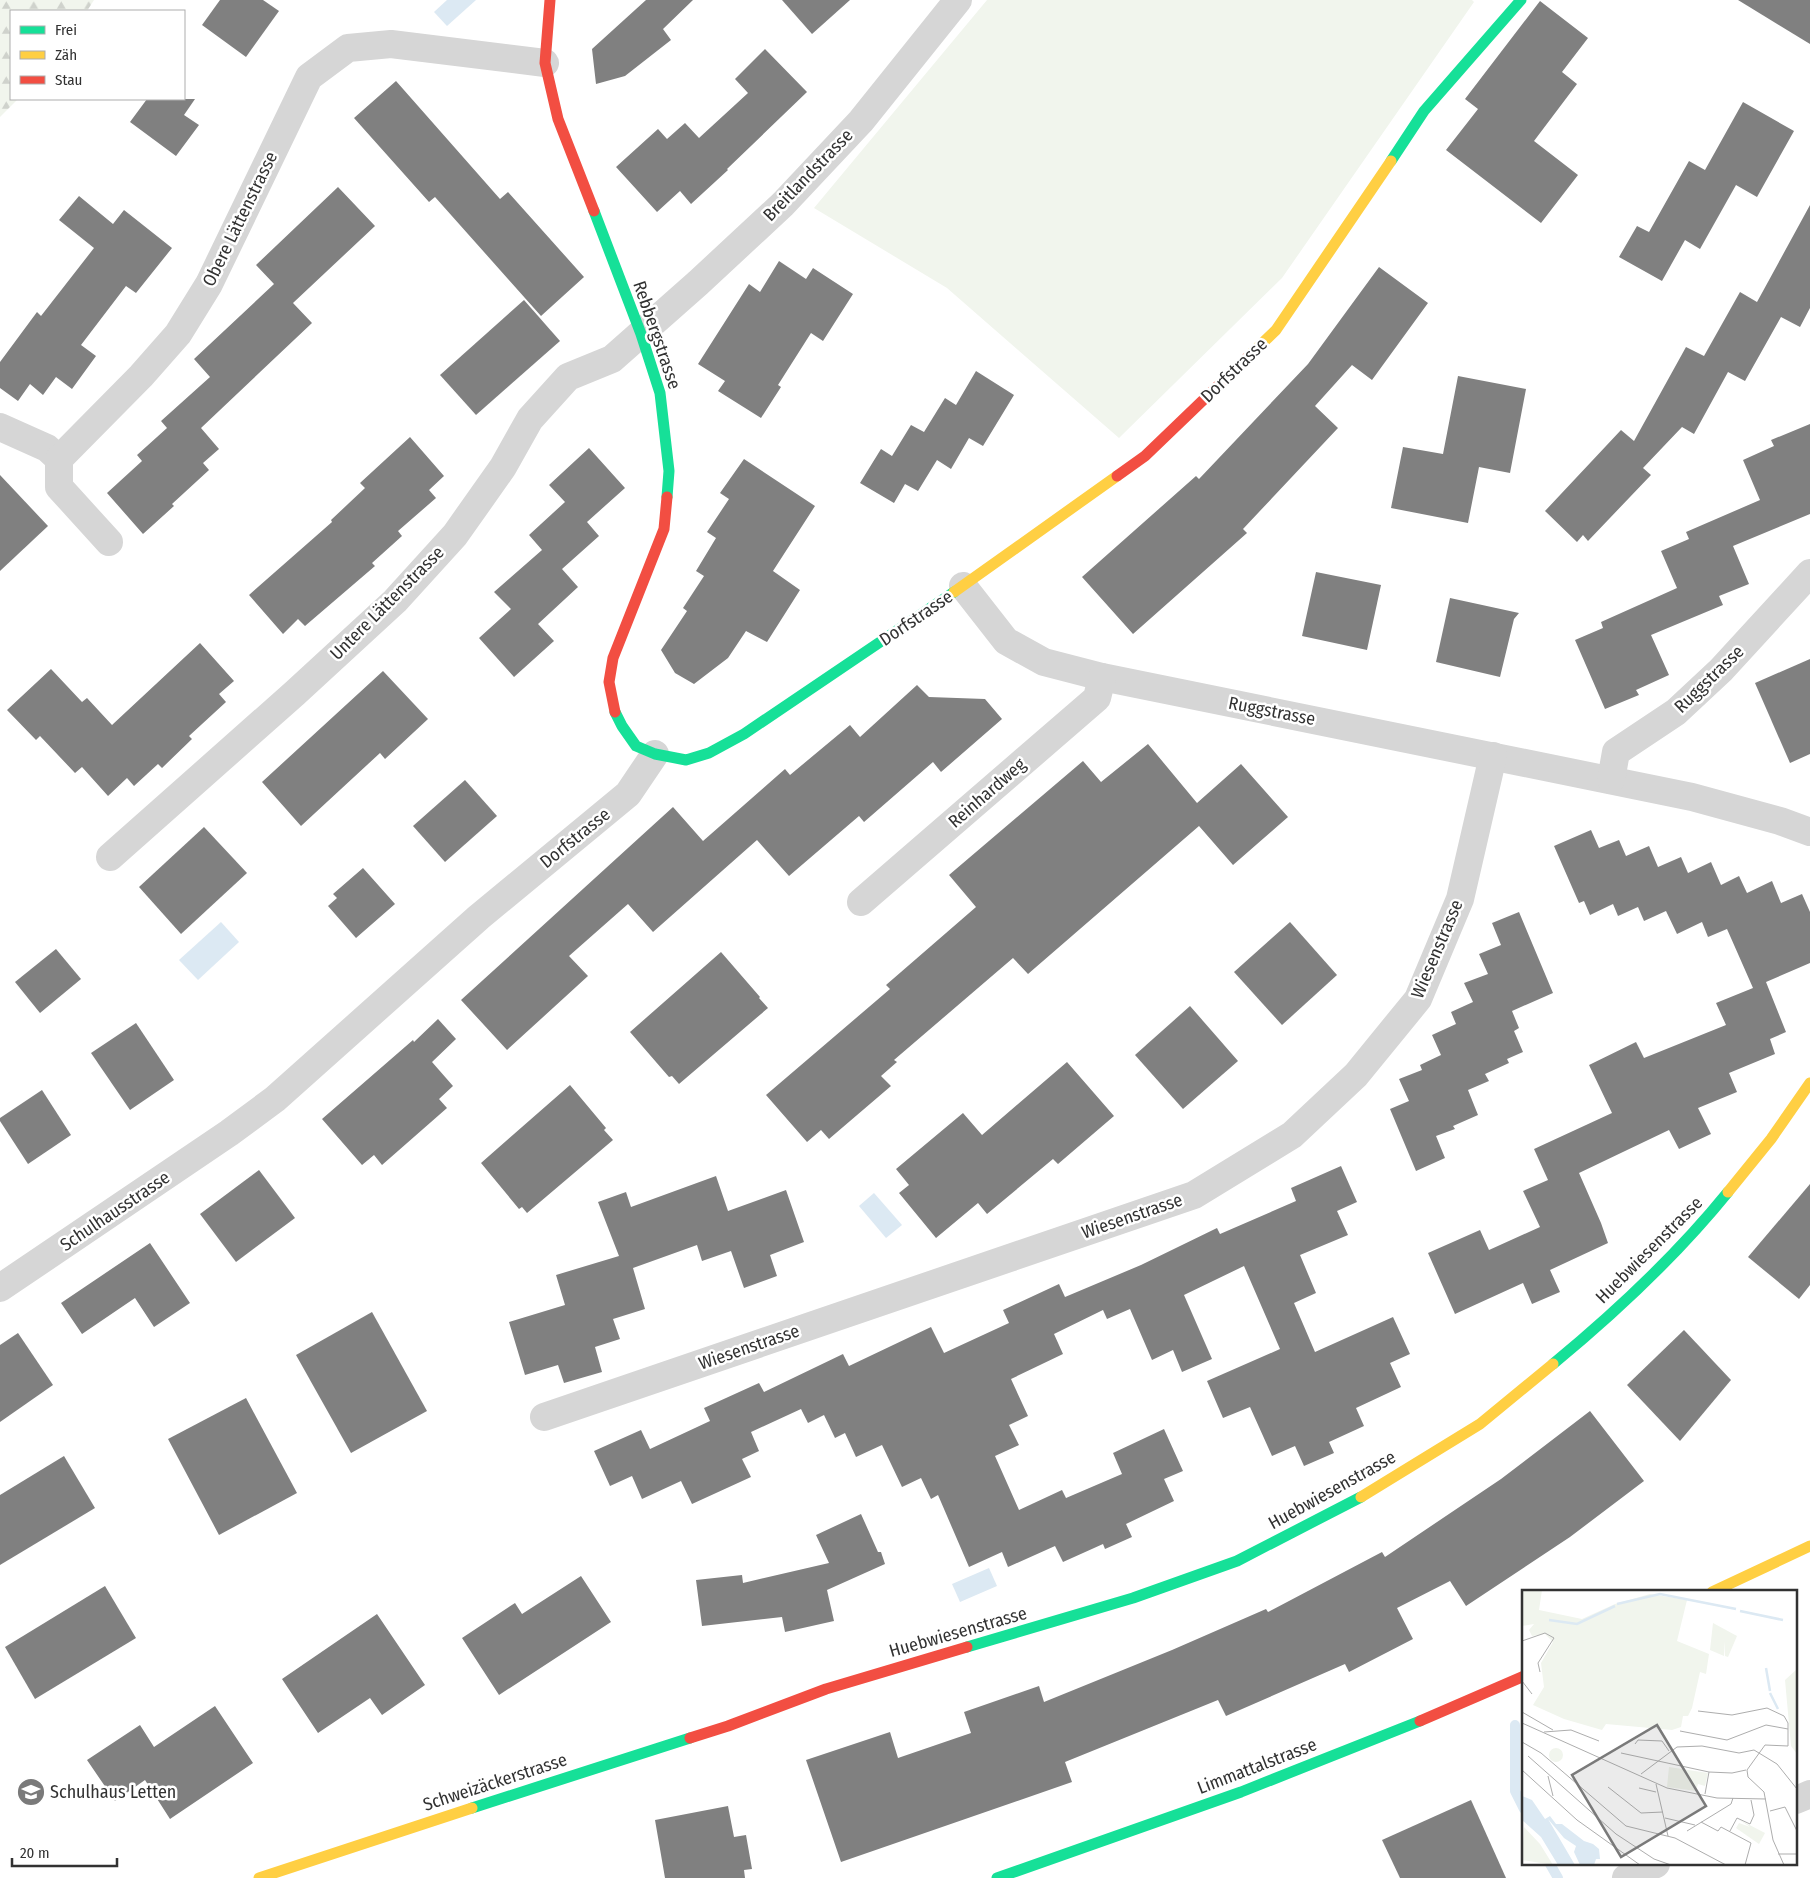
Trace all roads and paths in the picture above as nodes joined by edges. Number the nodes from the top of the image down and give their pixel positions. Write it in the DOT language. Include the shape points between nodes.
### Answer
graph roads {
  1 [pos="550,0"];
  2 [pos="958,0"];
  3 [pos="1521,0"];
  4 [pos="545,63"];
  5 [pos="641,334"];
  6 [pos="0,427"];
  7 [pos="59,459"];
  8 [pos="109,542"];
  9 [pos="1810,573"];
  10 [pos="963,586"];
  11 [pos="1102,677"];
  12 [pos="655,754"];
  13 [pos="1493,756"];
  14 [pos="1611,780"];
  15 [pos="1810,832"];
  16 [pos="110,857"];
  17 [pos="861,902"];
  18 [pos="1810,1083"];
  19 [pos="229,1133"];
  20 [pos="0,1288"];
  21 [pos="544,1417"];
  22 [pos="1810,1546"];
  23 [pos="1716,1590"];
  24 [pos="1522,1677"];
  25 [pos="742,1721"];
  26 [pos="1810,1794"];
  27 [pos="1798,1799"];
  28 [pos="1652,1866"];
  29 [pos="259,1878"];
  30 [pos="997,1878"];
  31 [pos="1626,1878"];
  1 -- 4 [label="street, Rebbergstrasse"];
  2 -- 5 [label="street, Breitlandstrasse" via="860,121 783,204"];
  3 -- 10 [label="street, Dorfstrasse" via="1424,111 1276,330 1146,456"];
  4 -- 5 [label="street, Rebbergstrasse" via="558,119"];
  4 -- 7 [label="street, Obere Lättenstrasse" via="391,44 348,48 309,77 210,284 178,334"];
  5 -- 12 [label="street, Rebbergstrasse" via="660,393 669,471 664,529 613,658 609,682 613,708 622,726 636,746"];
  5 -- 16 [label="street, Untere Lättenstrasse" via="612,359 568,377 530,419 503,468 455,535 394,601"];
  6 -- 7 [label="street" via="47,448"];
  7 -- 8 [label="street" via="59,487"];
  9 -- 14 [label="street, Ruggstrasse" via="1721,670 1676,712 1616,752"];
  10 -- 11 [label="street, Ruggstrasse" via="1006,640 1044,662"];
  10 -- 12 [label="street, Dorfstrasse" via="744,734 709,753 686,760"];
  11 -- 13 [label="street, Ruggstrasse"];
  11 -- 17 [label="street, Reinhardweg" via="1097,698"];
  12 -- 19 [label="street, Dorfstrasse" via="628,794 479,917 275,1099"];
  13 -- 14 [label="street, Ruggstrasse"];
  13 -- 21 [label="street, Wiesenstrasse" via="1460,899 1418,999 1356,1075 1292,1135 1194,1195"];
  14 -- 15 [label="street, Ruggstrasse" via="1692,797"];
  18 -- 25 [label="street, Huebwiesenstrasse" via="1771,1139 1696,1231 1593,1330 1480,1424 1360,1498 1237,1561 1133,1598 826,1689"];
  19 -- 20 [label="street, Schulhausstrasse"];
  22 -- 23 [label="street"];
  24 -- 30 [label="street, Limmattalstrasse" via="1241,1792"];
  25 -- 29 [label="street, Schweizäckerstrasse"];
  26 -- 27 [label="street"];
  28 -- 31 [label="street"];
}
